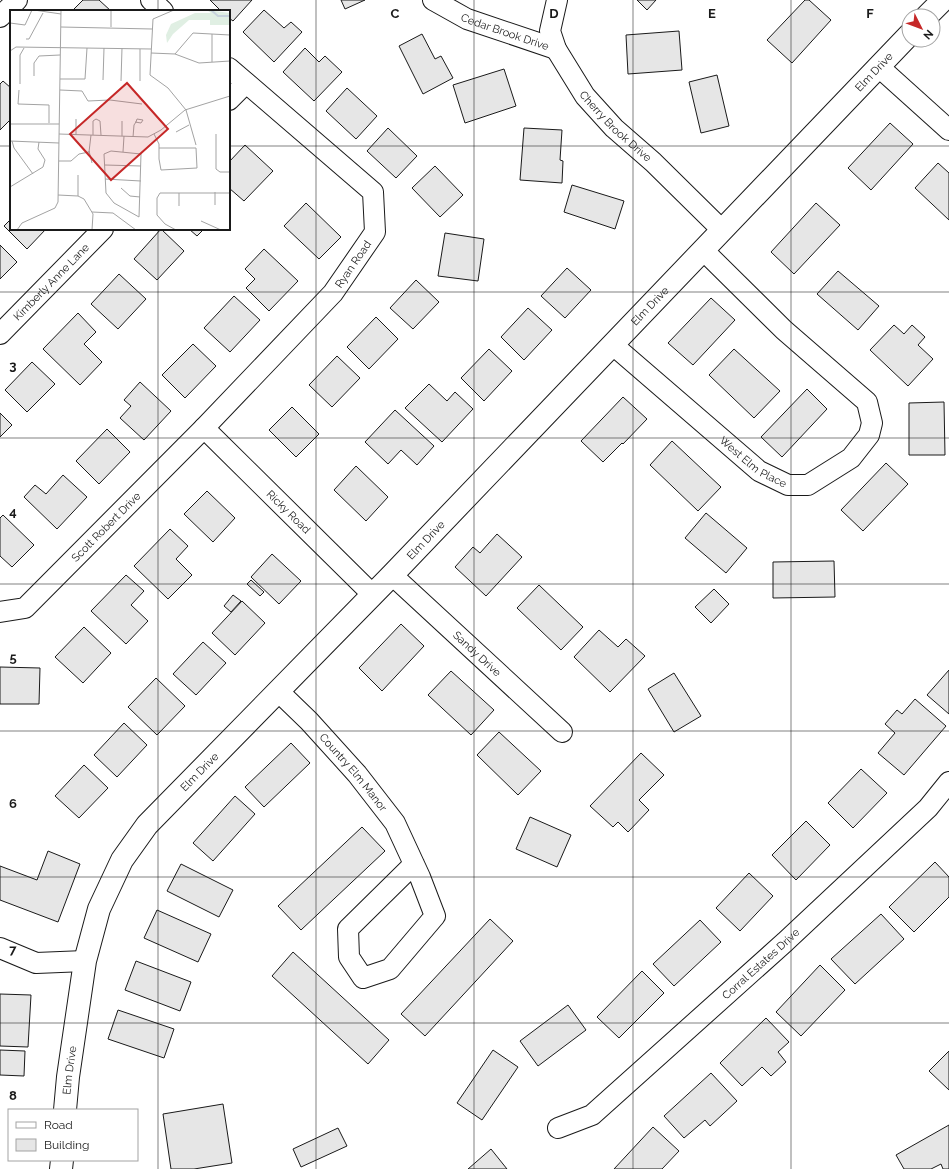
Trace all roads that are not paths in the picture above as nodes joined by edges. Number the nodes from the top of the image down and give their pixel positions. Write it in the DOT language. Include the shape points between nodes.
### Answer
graph roads {
  1 [pos="17,0"];
  2 [pos="151,0"];
  3 [pos="433,0"];
  4 [pos="557,0"];
  5 [pos="944,0"];
  6 [pos="936,8"];
  7 [pos="162,10"];
  8 [pos="0,17"];
  9 [pos="901,43"];
  10 [pos="556,49"];
  11 [pos="879,67"];
  12 [pos="230,69"];
  13 [pos="246,83"];
  14 [pos="230,99"];
  15 [pos="949,130"];
  16 [pos="102,230"];
  17 [pos="722,230"];
  18 [pos="703,250"];
  19 [pos="0,334"];
  20 [pos="613,345"];
  21 [pos="204,428"];
  22 [pos="392,575"];
  23 [pos="373,595"];
  24 [pos="0,612"];
  25 [pos="278,691"];
  26 [pos="562,732"];
  27 [pos="949,782"];
  28 [pos="414,864"];
  29 [pos="0,948"];
  30 [pos="85,961"];
  31 [pos="66,1109"];
  32 [pos="558,1128"];
  1 -- 8 [label="street"];
  2 -- 7 [label="street"];
  3 -- 10 [label="street, Cedar Brook Drive" via="467,19"];
  4 -- 10 [label="street, Cherry Brook Drive" via="550,31"];
  5 -- 6 [label="street"];
  9 -- 11 [label="street, Elm Drive"];
  10 -- 17 [label="street, Cherry Brook Drive" via="585,96 614,128 653,162"];
  11 -- 15 [label="street"];
  11 -- 17 [label="street, Elm Drive"];
  12 -- 13 [label="street, Ryan Road"];
  13 -- 14 [label="street"];
  13 -- 21 [label="street, Ryan Road" via="373,192 375,232 333,293"];
  16 -- 19 [label="street, Kimberly Anne Lane"];
  17 -- 18 [label="street, Elm Drive"];
  18 -- 20 [label="street, Elm Drive"];
  18 -- 20 [label="street, West Elm Place" via="784,330 867,402 872,423 869,435 851,458 808,485 788,484 759,470"];
  20 -- 22 [label="street, Elm Drive"];
  21 -- 23 [label="street, Ricky Road"];
  21 -- 24 [label="street, Scott Robert Drive" via="25,608"];
  22 -- 23 [label="street, Elm Drive"];
  22 -- 26 [label="street, Sandy Drive"];
  23 -- 25 [label="street, Elm Drive"];
  25 -- 28 [label="street, Country Elm Manor" via="357,774 395,823"];
  25 -- 30 [label="street, Elm Drive" via="147,825 122,860 99,909"];
  27 -- 32 [label="street, Corral Estates Drive" via="928,808 785,942 592,1115"];
  28 -- 28 [label="street, Country Elm Manor" via="348,929 349,957 362,978 390,969 435,916"];
  29 -- 30 [label="street" via="36,963"];
  30 -- 31 [label="street, Elm Drive" via="68,1077"];
}
